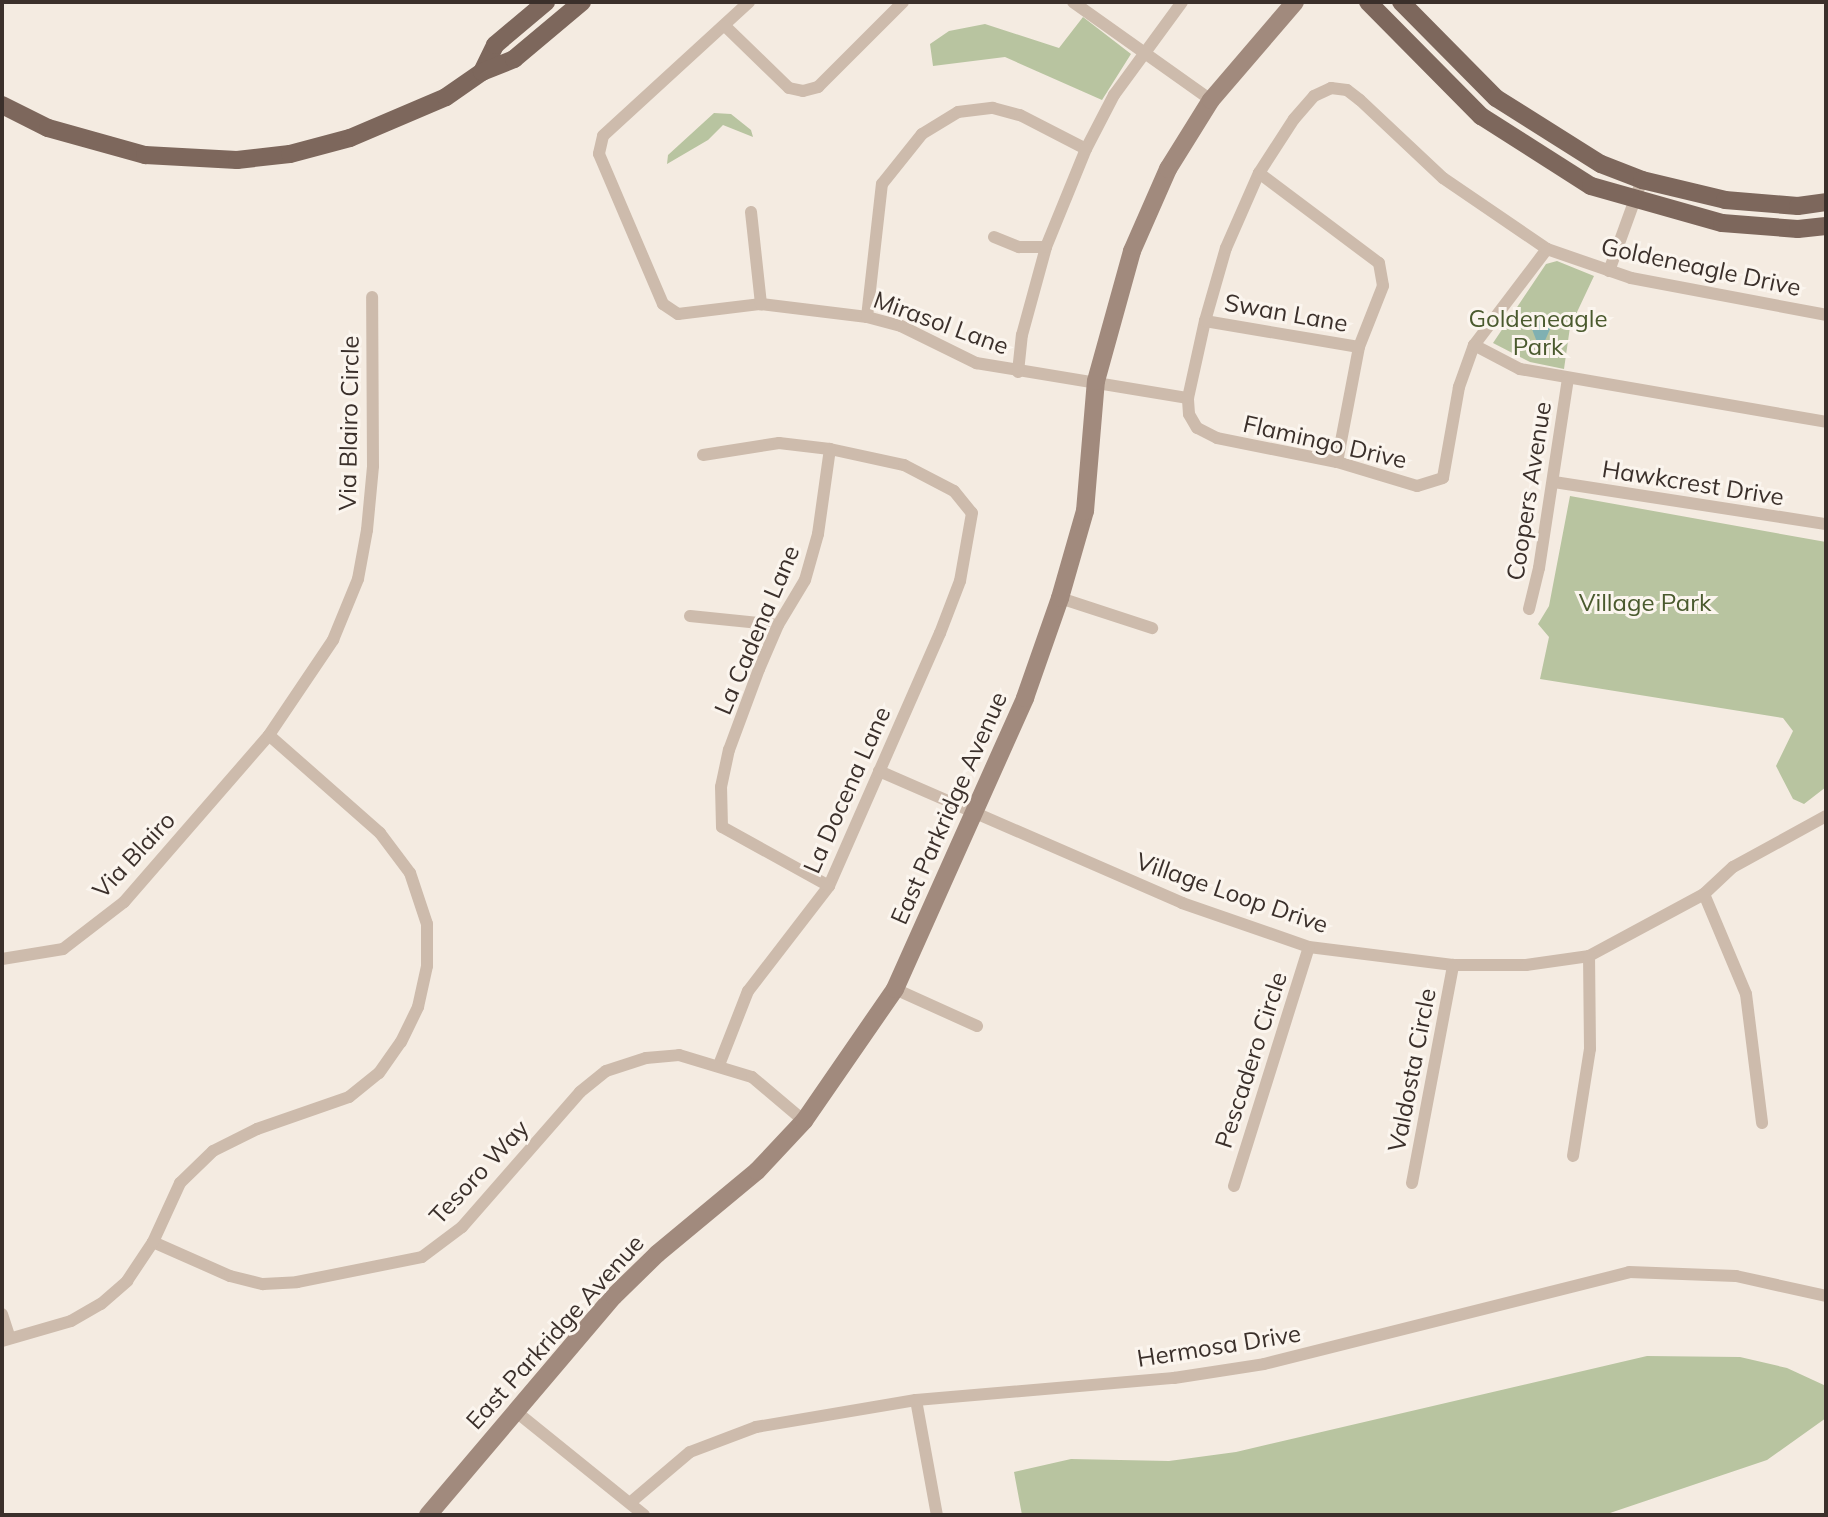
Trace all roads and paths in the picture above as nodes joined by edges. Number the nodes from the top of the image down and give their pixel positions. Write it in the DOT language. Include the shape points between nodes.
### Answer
graph roads {
  1 [pos="546,2"];
  2 [pos="582,2"];
  3 [pos="750,2"];
  4 [pos="903,2"];
  5 [pos="1073,2"];
  6 [pos="1182,2"];
  7 [pos="1295,2"];
  8 [pos="1368,2"];
  9 [pos="1401,2"];
  10 [pos="725,26"];
  11 [pos="1147,53"];
  12 [pos="482,72"];
  13 [pos="1212,100"];
  14 [pos="2,105"];
  15 [pos="1086,149"];
  16 [pos="1259,173"];
  17 [pos="1642,180"];
  18 [pos="1634,201"];
  19 [pos="1826,202"];
  20 [pos="751,212"];
  21 [pos="1826,226"];
  22 [pos="994,237"];
  23 [pos="1046,247"];
  24 [pos="1547,249"];
  25 [pos="1609,271"];
  26 [pos="372,297"];
  27 [pos="761,304"];
  28 [pos="1826,315"];
  29 [pos="867,317"];
  30 [pos="1205,321"];
  31 [pos="1474,345"];
  32 [pos="1359,347"];
  33 [pos="1018,372"];
  34 [pos="1568,379"];
  35 [pos="1096,381"];
  36 [pos="1188,398"];
  37 [pos="1826,422"];
  38 [pos="830,449"];
  39 [pos="703,455"];
  40 [pos="1337,462"];
  41 [pos="1553,482"];
  42 [pos="1826,524"];
  43 [pos="1060,598"];
  44 [pos="1529,609"];
  45 [pos="690,616"];
  46 [pos="778,625"];
  47 [pos="1152,628"];
  48 [pos="269,735"];
  49 [pos="879,771"];
  50 [pos="974,811"];
  51 [pos="1826,816"];
  52 [pos="829,886"];
  53 [pos="1704,894"];
  54 [pos="1309,947"];
  55 [pos="1589,956"];
  56 [pos="2,959"];
  57 [pos="1453,965"];
  58 [pos="895,989"];
  59 [pos="977,1026"];
  60 [pos="719,1065"];
  61 [pos="804,1121"];
  62 [pos="1762,1123"];
  63 [pos="1573,1156"];
  64 [pos="1412,1183"];
  65 [pos="1234,1185"];
  66 [pos="153,1242"];
  67 [pos="1826,1296"];
  68 [pos="2,1314"];
  69 [pos="6,1339"];
  70 [pos="916,1400"];
  71 [pos="514,1410"];
  72 [pos="631,1502"];
  73 [pos="428,1515"];
  74 [pos="644,1515"];
  75 [pos="937,1515"];
  1 -- 12 [label="main road" via="495,44"];
  2 -- 12 [label="main road" via="514,59"];
  3 -- 10 [label="street"];
  4 -- 10 [label="street" via="818,87 789,88"];
  5 -- 11 [label="street"];
  6 -- 11 [label="street"];
  7 -- 13 [label="main road, East Parkridge Avenue"];
  8 -- 18 [label="main road" via="1481,116 1581,180"];
  9 -- 17 [label="main road" via="1496,98 1553,138"];
  10 -- 27 [label="street, Mirasol Lane" via="603,136 599,154 663,304 678,314"];
  11 -- 13 [label="street"];
  11 -- 15 [label="street" via="1114,95"];
  12 -- 14 [label="main road" via="446,97 351,138 290,154 237,160 185,160 95,144"];
  13 -- 35 [label="main road, East Parkridge Avenue" via="1168,169 1132,251"];
  15 -- 23 [label="street"];
  15 -- 29 [label="street" via="1020,114 993,108 958,112 922,134 883,184 874,227"];
  16 -- 24 [label="street, Goldeneagle Drive" via="1314,96 1331,88 1347,90 1443,178"];
  16 -- 30 [label="street" via="1226,248"];
  16 -- 32 [label="street" via="1379,263 1383,286"];
  17 -- 18 [label="street"];
  17 -- 19 [label="main road" via="1725,200 1798,205"];
  18 -- 21 [label="main road" via="1721,223 1798,229"];
  18 -- 25 [label="street"];
  20 -- 27 [label="street"];
  22 -- 23 [label="street" via="1019,247"];
  23 -- 33 [label="street" via="1022,335"];
  24 -- 25 [label="street, Goldeneagle Drive"];
  24 -- 31 [label="street"];
  25 -- 28 [label="street, Goldeneagle Drive"];
  26 -- 48 [label="street, Via Blairo Circle" via="373,466 358,579 333,640"];
  27 -- 29 [label="street, Mirasol Lane"];
  29 -- 33 [label="street, Mirasol Lane" via="901,326 976,363"];
  30 -- 32 [label="street, Swan Lane"];
  30 -- 36 [label="street"];
  31 -- 34 [label="street" via="1520,369"];
  31 -- 40 [label="street, Flamingo Drive" via="1459,387 1443,478 1417,486"];
  32 -- 40 [label="street"];
  33 -- 35 [label="street, Mirasol Lane"];
  34 -- 37 [label="street"];
  34 -- 41 [label="street, Coopers Avenue"];
  35 -- 36 [label="street, Mirasol Lane"];
  35 -- 43 [label="main road, East Parkridge Avenue" via="1085,511"];
  36 -- 40 [label="street, Flamingo Drive" via="1197,428 1217,438"];
  38 -- 39 [label="street" via="779,443"];
  38 -- 46 [label="street, La Cadena Lane" via="818,534 805,580"];
  38 -- 49 [label="street, La Docena Lane" via="904,465 954,491 972,513 960,581"];
  41 -- 42 [label="street, Hawkcrest Drive"];
  41 -- 44 [label="street, Coopers Avenue"];
  43 -- 47 [label="street"];
  43 -- 50 [label="main road, East Parkridge Avenue" via="1025,698"];
  45 -- 46 [label="street"];
  46 -- 52 [label="street, La Cadena Lane" via="729,750 721,787 722,827"];
  48 -- 56 [label="street, Via Blairo" via="124,902 63,949"];
  48 -- 66 [label="street" via="380,833 410,873 427,924 427,966 418,1007 379,1073 327,1108 257,1129 212,1151 180,1183"];
  49 -- 50 [label="street, Village Loop Drive"];
  49 -- 52 [label="street, La Docena Lane"];
  50 -- 54 [label="street, Village Loop Drive" via="1182,903"];
  50 -- 58 [label="main road, East Parkridge Avenue"];
  51 -- 53 [label="street, Village Loop Drive" via="1733,867"];
  52 -- 60 [label="street, La Docena Lane" via="748,991"];
  53 -- 55 [label="street, Village Loop Drive"];
  53 -- 62 [label="street" via="1746,994"];
  54 -- 57 [label="street, Village Loop Drive"];
  54 -- 65 [label="street, Pescadero Circle"];
  55 -- 57 [label="street, Village Loop Drive" via="1526,965"];
  55 -- 63 [label="street" via="1590,1049"];
  57 -- 64 [label="street, Valdosta Circle"];
  58 -- 59 [label="street"];
  58 -- 61 [label="main road, East Parkridge Avenue"];
  60 -- 61 [label="street, Tesoro Way" via="752,1077"];
  60 -- 66 [label="street, Tesoro Way" via="679,1055 646,1058 606,1071 580,1092 462,1227 422,1256 297,1282 262,1284 230,1276"];
  61 -- 71 [label="main road, East Parkridge Avenue" via="757,1171 614,1296"];
  66 -- 69 [label="street" via="127,1281 101,1304 71,1321"];
  67 -- 70 [label="street, Hermosa Drive" via="1736,1276 1629,1272 1264,1364 1174,1378"];
  68 -- 69 [label="street"];
  70 -- 72 [label="street, Hermosa Drive" via="757,1426 690,1452"];
  70 -- 75 [label="street"];
  71 -- 72 [label="street"];
  71 -- 73 [label="main road, East Parkridge Avenue"];
  72 -- 74 [label="street"];
}
